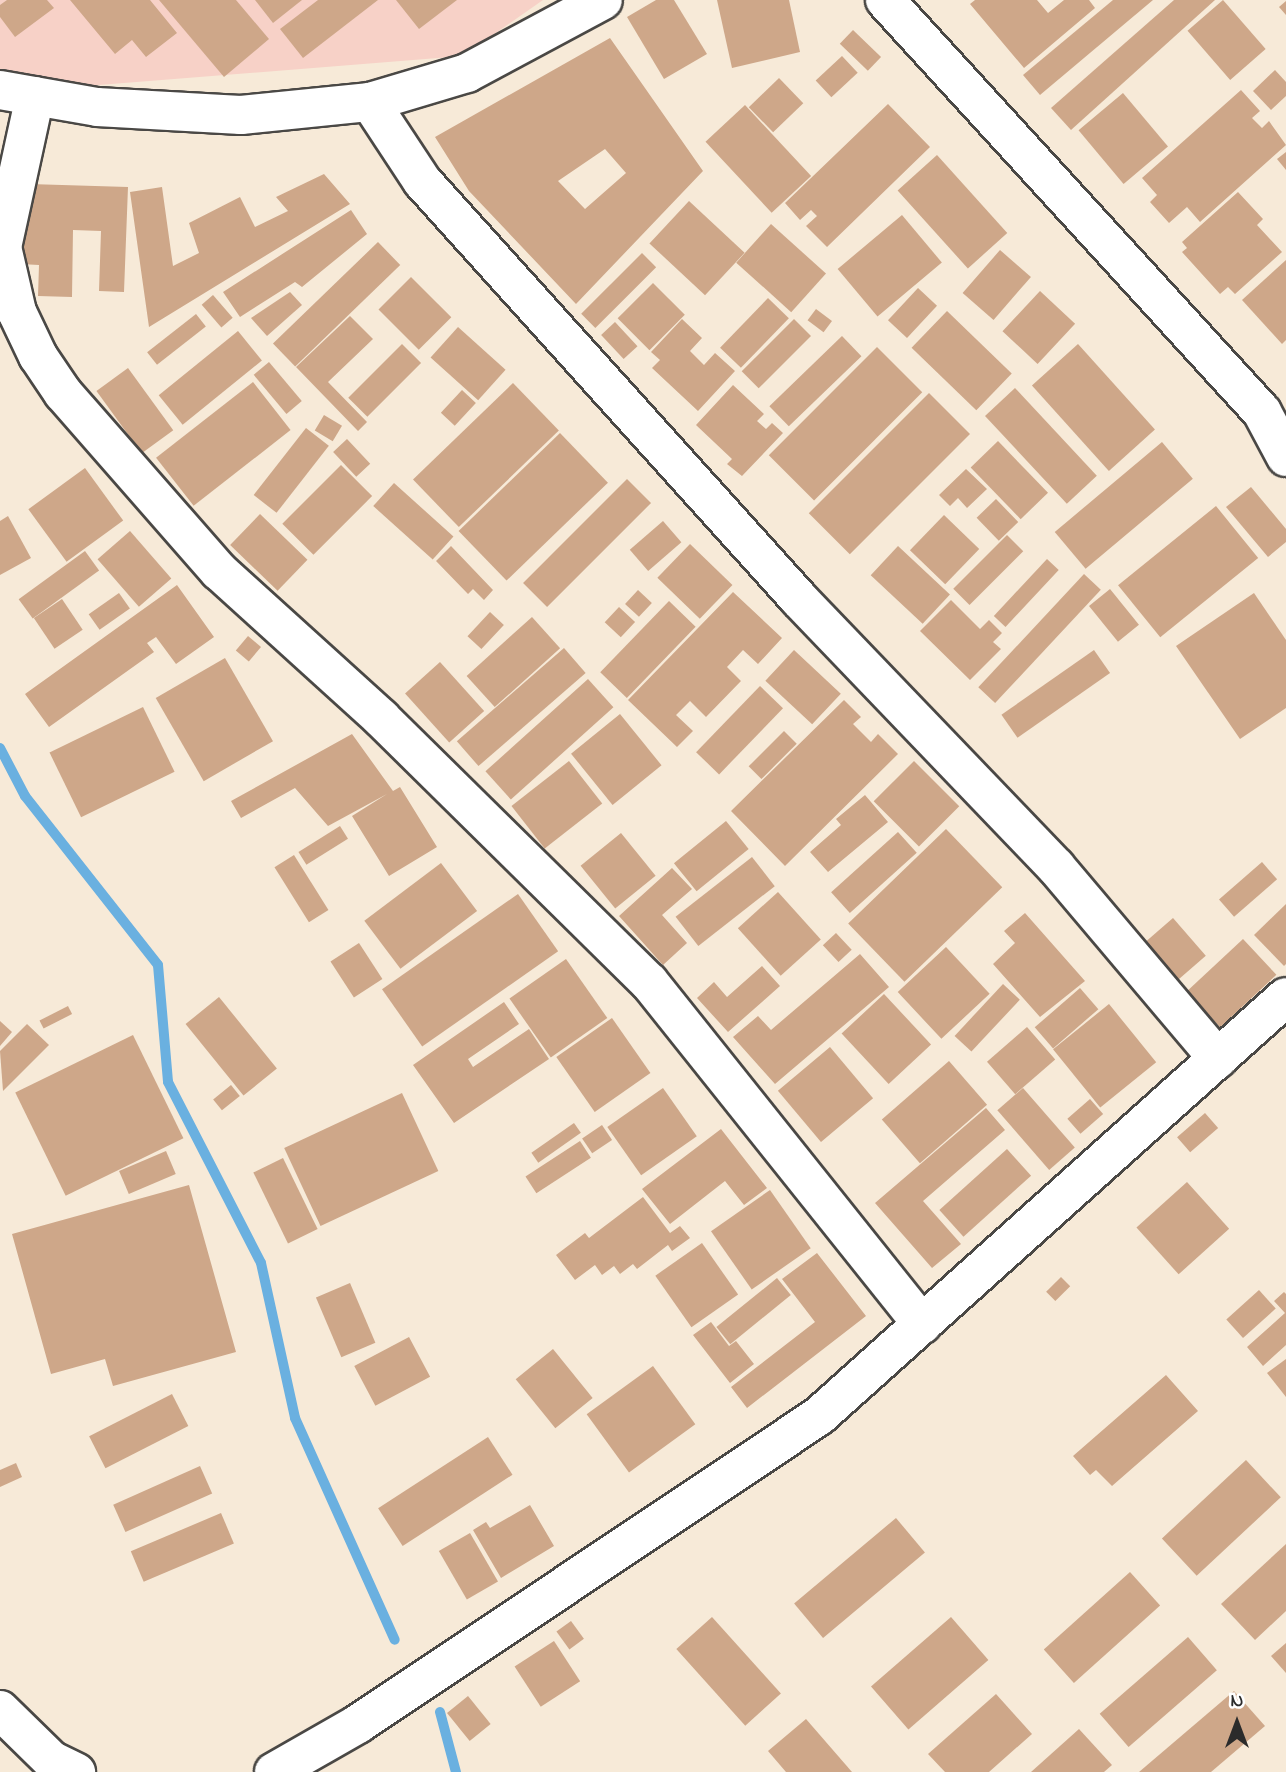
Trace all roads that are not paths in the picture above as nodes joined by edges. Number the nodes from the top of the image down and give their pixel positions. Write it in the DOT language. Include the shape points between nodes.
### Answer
graph roads {
  1 [pos="603,0"];
  2 [pos="885,0"];
  3 [pos="18,93"];
  4 [pos="370,102"];
  5 [pos="1286,457"];
  6 [pos="1286,997"];
  7 [pos="1218,1059"];
  8 [pos="922,1324"];
  9 [pos="0,1710"];
  10 [pos="76,1772"];
  11 [pos="274,1772"];
  1 -- 4 [label="street" via="467,73"];
  2 -- 5 [label="street" via="1262,412"];
  3 -- 4 [label="street" via="97,107 241,115"];
  3 -- 8 [label="street" via="2,247 17,312 63,393 219,572 381,718 649,982"];
  4 -- 7 [label="street" via="422,181 799,599 1056,867"];
  6 -- 7 [label="street"];
  7 -- 8 [label="street"];
  8 -- 11 [label="street" via="819,1416 358,1724"];
  9 -- 10 [label="street" via="51,1760"];
}
